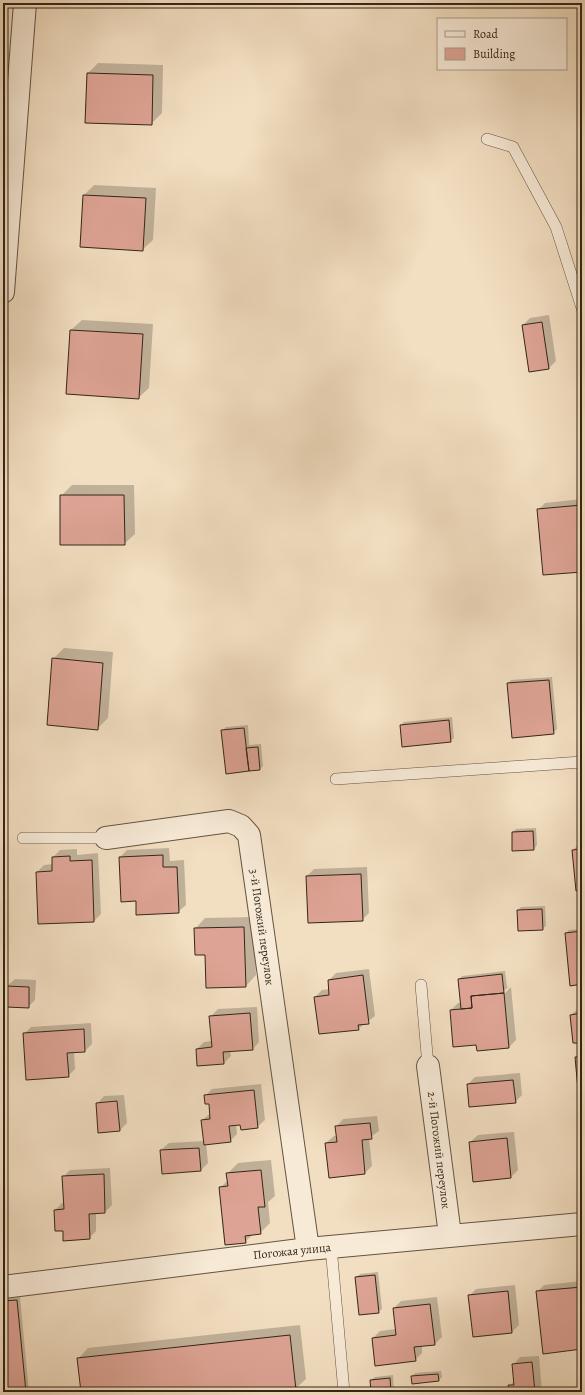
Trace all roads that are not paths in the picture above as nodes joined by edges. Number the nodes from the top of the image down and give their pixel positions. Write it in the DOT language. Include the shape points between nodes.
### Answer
graph roads {
  1 [pos="25,3"];
  2 [pos="487,140"];
  3 [pos="3,292"];
  4 [pos="582,308"];
  5 [pos="582,762"];
  6 [pos="336,779"];
  7 [pos="23,838"];
  8 [pos="106,838"];
  9 [pos="421,985"];
  10 [pos="428,1066"];
  11 [pos="582,1224"];
  12 [pos="450,1235"];
  13 [pos="331,1247"];
  14 [pos="308,1249"];
  15 [pos="3,1286"];
  16 [pos="344,1392"];
  1 -- 3 [label="street"];
  2 -- 4 [label="lane" via="513,147 556,227"];
  5 -- 6 [label="lane"];
  7 -- 8 [label="lane, 3-й Погожий переулок"];
  8 -- 14 [label="street, 3-й Погожий переулок" via="229,822 241,826 249,835"];
  9 -- 10 [label="lane"];
  10 -- 12 [label="street, 2-й Погожий переулок"];
  11 -- 12 [label="street, Погожая улица"];
  12 -- 13 [label="street, Погожая улица"];
  13 -- 14 [label="street, Погожая улица"];
  13 -- 16 [label="lane"];
  14 -- 15 [label="street, Погожая улица"];
}
